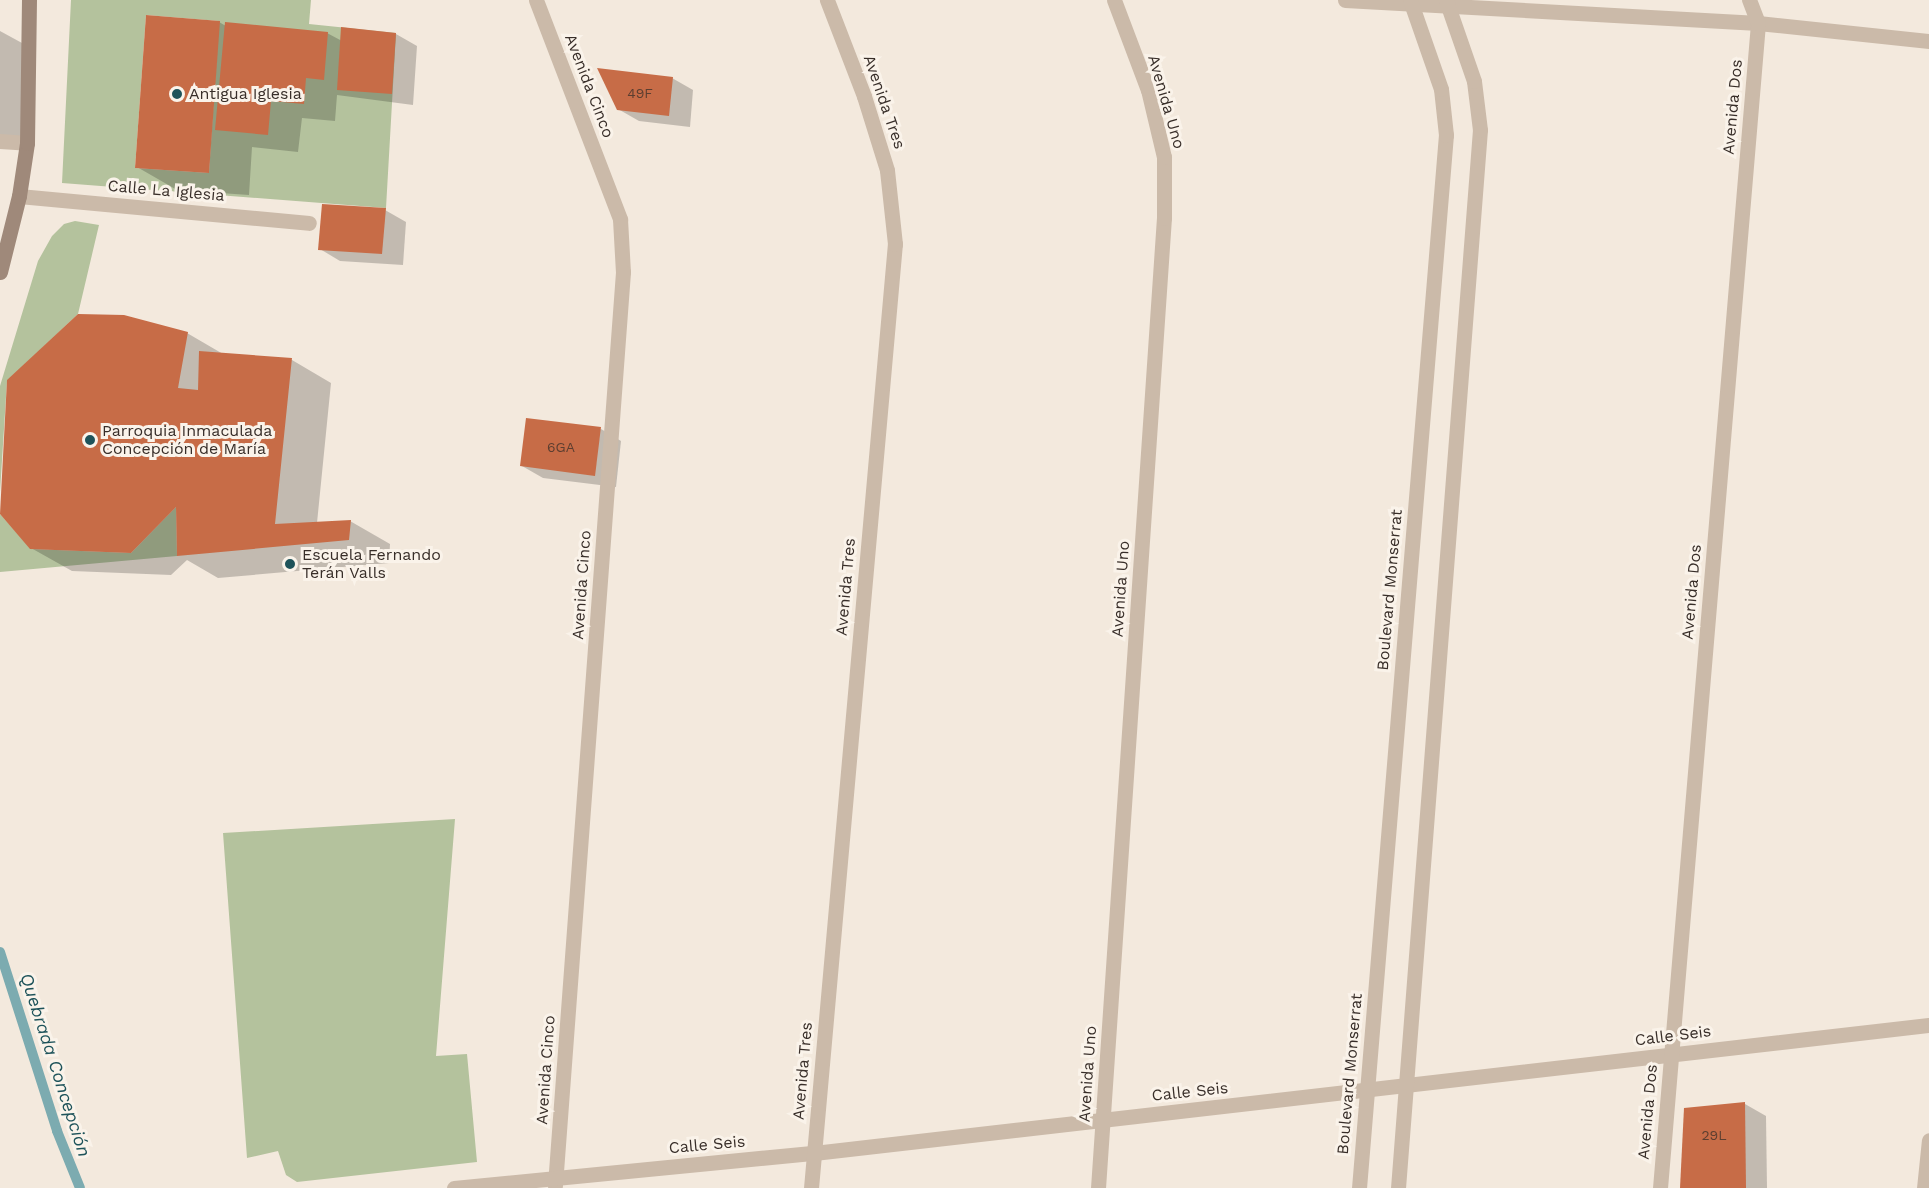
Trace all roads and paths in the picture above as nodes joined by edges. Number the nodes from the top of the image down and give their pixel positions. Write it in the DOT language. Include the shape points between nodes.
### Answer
graph roads {
  1 [pos="29,0"];
  2 [pos="536,0"];
  3 [pos="827,0"];
  4 [pos="1114,0"];
  5 [pos="1345,0"];
  6 [pos="1749,0"];
  7 [pos="1411,3"];
  8 [pos="1447,3"];
  9 [pos="1758,23"];
  10 [pos="1929,41"];
  11 [pos="0,141"];
  12 [pos="27,143"];
  13 [pos="20,196"];
  14 [pos="309,223"];
  15 [pos="0,272"];
  16 [pos="1929,1025"];
  17 [pos="1671,1054"];
  18 [pos="1406,1087"];
  19 [pos="1366,1092"];
  20 [pos="1103,1119"];
  21 [pos="1929,1140"];
  22 [pos="814,1153"];
  23 [pos="556,1183"];
  24 [pos="454,1188"];
  25 [pos="811,1188"];
  26 [pos="1098,1188"];
  27 [pos="1359,1188"];
  28 [pos="1398,1188"];
  29 [pos="1660,1188"];
  30 [pos="1924,1188"];
  1 -- 12 [label="main road"];
  2 -- 23 [label="street, Avenida Cinco" via="620,219 623,272"];
  3 -- 22 [label="street, Avenida Tres" via="887,170 895,244"];
  4 -- 20 [label="street, Avenida Uno" via="1148,90 1164,167"];
  5 -- 7 [label="street"];
  6 -- 9 [label="street, Avenida Dos"];
  7 -- 8 [label="street"];
  7 -- 19 [label="street, Boulevard Monserrat" via="1441,89 1446,135"];
  8 -- 9 [label="street"];
  8 -- 18 [label="street" via="1474,81 1480,130"];
  9 -- 10 [label="street"];
  9 -- 17 [label="street, Avenida Dos"];
  11 -- 12 [label="street"];
  12 -- 13 [label="main road"];
  13 -- 14 [label="street, Calle La Iglesia"];
  13 -- 15 [label="main road"];
  16 -- 17 [label="street, Calle Seis"];
  17 -- 18 [label="street, Calle Seis"];
  17 -- 29 [label="street, Avenida Dos"];
  18 -- 19 [label="street, Calle Seis"];
  18 -- 28 [label="street"];
  19 -- 20 [label="street, Calle Seis"];
  19 -- 27 [label="street, Boulevard Monserrat"];
  20 -- 22 [label="street, Calle Seis"];
  20 -- 26 [label="street, Avenida Uno"];
  21 -- 30 [label="street"];
  22 -- 23 [label="street, Calle Seis"];
  22 -- 25 [label="street, Avenida Tres"];
  23 -- 24 [label="street, Calle Seis"];
}
